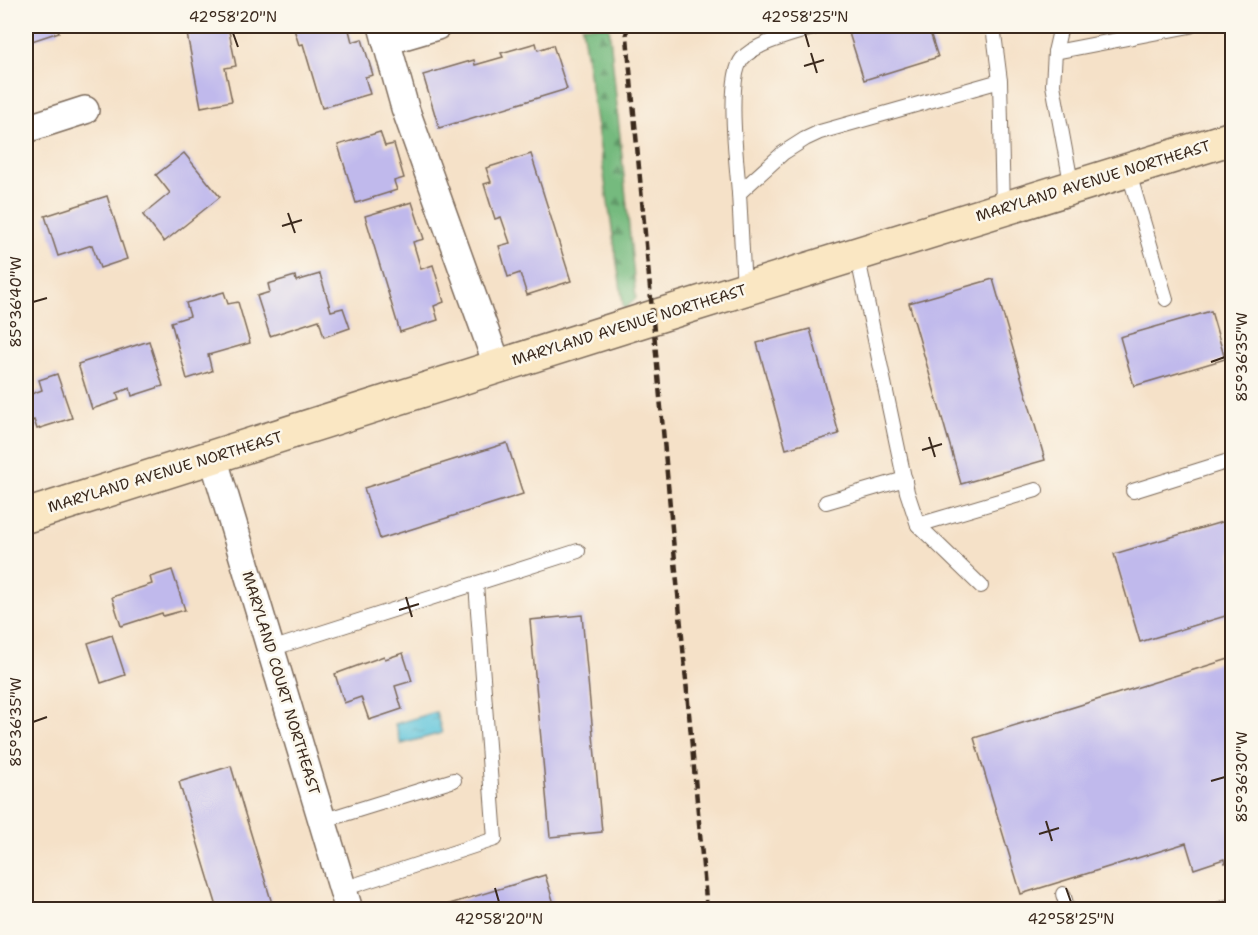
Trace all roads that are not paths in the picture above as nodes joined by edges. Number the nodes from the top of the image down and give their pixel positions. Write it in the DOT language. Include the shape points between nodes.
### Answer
graph roads {
  1 [pos="436,26"];
  2 [pos="819,26"];
  3 [pos="993,26"];
  4 [pos="1060,26"];
  5 [pos="1190,26"];
  6 [pos="384,33"];
  7 [pos="1055,52"];
  8 [pos="1000,81"];
  9 [pos="85,110"];
  10 [pos="26,129"];
  11 [pos="1233,138"];
  12 [pos="1128,170"];
  13 [pos="1072,188"];
  14 [pos="739,193"];
  15 [pos="1003,209"];
  16 [pos="857,254"];
  17 [pos="744,289"];
  18 [pos="1166,299"];
  19 [pos="498,367"];
  20 [pos="213,457"];
  21 [pos="1233,460"];
  22 [pos="905,478"];
  23 [pos="1036,490"];
  24 [pos="1133,491"];
  25 [pos="826,502"];
  26 [pos="26,516"];
  27 [pos="918,525"];
  28 [pos="578,551"];
  29 [pos="476,584"];
  30 [pos="981,586"];
  31 [pos="271,649"];
  32 [pos="454,780"];
  33 [pos="322,821"];
  34 [pos="1063,894"];
  35 [pos="346,899"];
  36 [pos="1233,905"];
  37 [pos="1068,909"];
  38 [pos="1216,909"];
  1 -- 6 [label="street"];
  2 -- 14 [label="lane" via="759,47 738,66 734,78"];
  3 -- 8 [label="lane"];
  4 -- 7 [label="lane"];
  5 -- 7 [label="lane"];
  6 -- 19 [label="street" via="405,108"];
  7 -- 13 [label="lane" via="1053,85"];
  8 -- 14 [label="lane" via="820,132 783,153"];
  8 -- 15 [label="lane"];
  9 -- 10 [label="street"];
  11 -- 12 [label="street, MARYLAND AVENUE NORTHEAST"];
  12 -- 13 [label="street, MARYLAND AVENUE NORTHEAST"];
  12 -- 18 [label="lane"];
  13 -- 15 [label="street, MARYLAND AVENUE NORTHEAST"];
  14 -- 17 [label="lane"];
  15 -- 16 [label="street, MARYLAND AVENUE NORTHEAST"];
  16 -- 17 [label="street, MARYLAND AVENUE NORTHEAST"];
  16 -- 22 [label="lane"];
  17 -- 19 [label="street, MARYLAND AVENUE NORTHEAST"];
  19 -- 20 [label="street, MARYLAND AVENUE NORTHEAST"];
  20 -- 26 [label="street, MARYLAND AVENUE NORTHEAST"];
  20 -- 31 [label="street, MARYLAND COURT NORTHEAST"];
  21 -- 24 [label="lane"];
  22 -- 25 [label="lane"];
  22 -- 27 [label="lane"];
  23 -- 27 [label="lane"];
  27 -- 30 [label="lane"];
  28 -- 29 [label="lane"];
  29 -- 31 [label="lane"];
  29 -- 35 [label="lane" via="495,839"];
  31 -- 33 [label="street, MARYLAND COURT NORTHEAST"];
  32 -- 33 [label="lane"];
  33 -- 35 [label="street, MARYLAND COURT NORTHEAST"];
  34 -- 37 [label="lane"];
  36 -- 38 [label="lane"];
}
